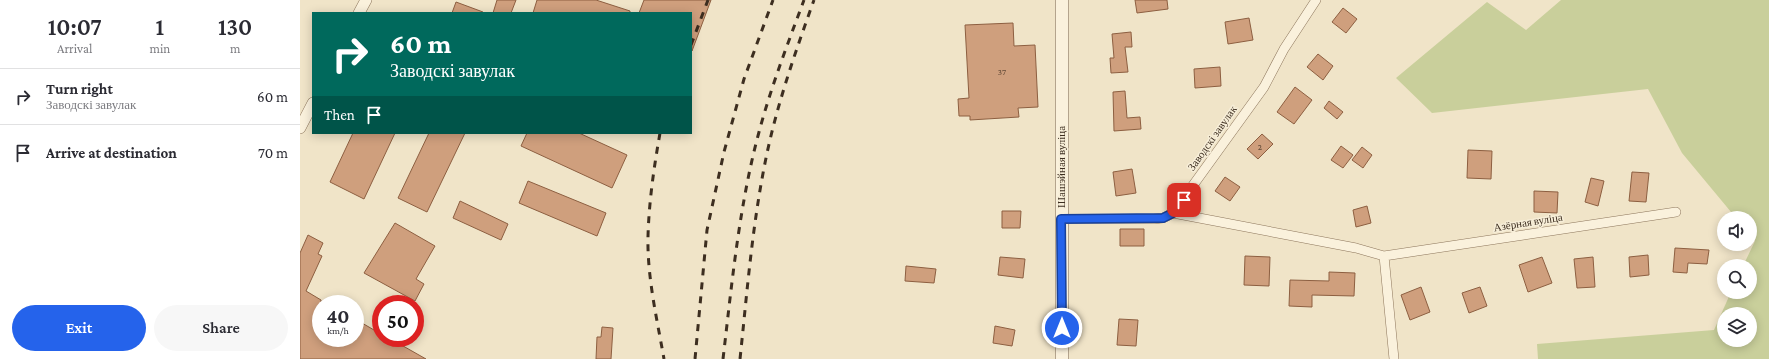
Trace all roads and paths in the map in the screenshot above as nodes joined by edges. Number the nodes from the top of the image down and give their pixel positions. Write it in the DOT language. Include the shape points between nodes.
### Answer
graph roads {
  1 [pos="366,0"];
  2 [pos="1062,0"];
  3 [pos="1316,0"];
  4 [pos="360,12"];
  5 [pos="312,105"];
  6 [pos="300,128"];
  7 [pos="1676,212"];
  8 [pos="1173,213"];
  9 [pos="1061,219"];
  10 [pos="1384,256"];
  11 [pos="1062,359"];
  12 [pos="1394,359"];
  1 -- 4 [label="street"];
  2 -- 9 [label="main road, Шашэйная вуліца"];
  3 -- 8 [label="street, Заводскі завулак" via="1284,49 1264,87"];
  5 -- 6 [label="street"];
  7 -- 10 [label="street, Азёрная вуліца"];
  8 -- 9 [label="street" via="1154,219"];
  8 -- 10 [label="street, Азёрная вуліца" via="1356,248"];
  9 -- 11 [label="main road, Шашэйная вуліца"];
  10 -- 12 [label="street"];
}
